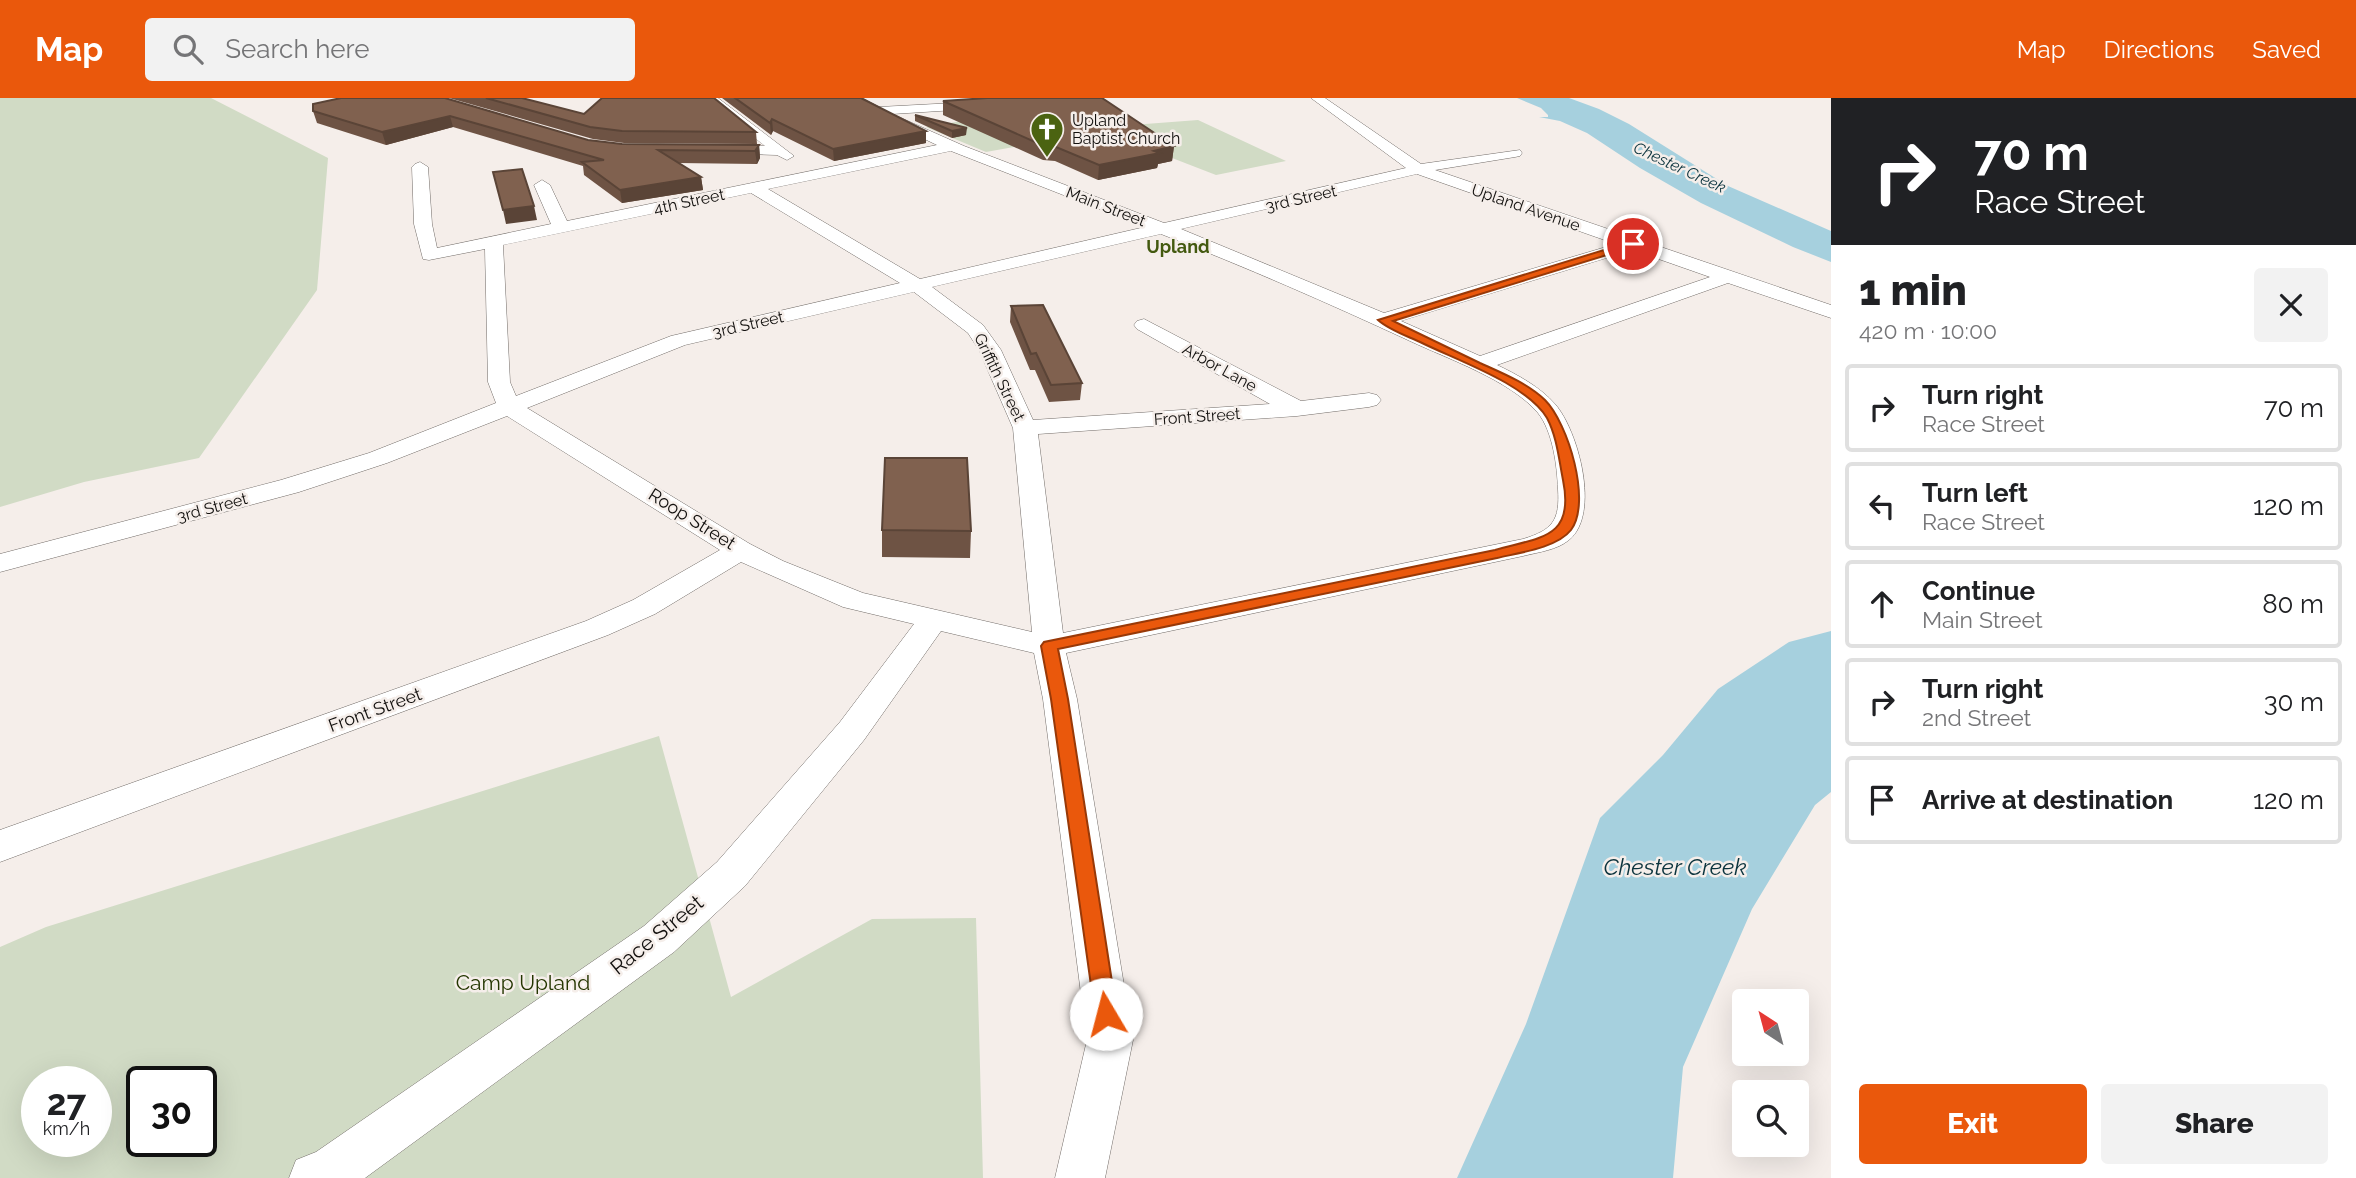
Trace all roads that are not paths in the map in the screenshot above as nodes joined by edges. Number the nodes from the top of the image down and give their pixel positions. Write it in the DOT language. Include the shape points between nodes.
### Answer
graph roads {
  1 [pos="710,98"];
  2 [pos="852,98"];
  3 [pos="1317,98"];
  4 [pos="1007,103"];
  5 [pos="876,111"];
  6 [pos="949,148"];
  7 [pos="702,150"];
  8 [pos="780,151"];
  9 [pos="1515,153"];
  10 [pos="420,167"];
  11 [pos="1419,170"];
  12 [pos="817,175"];
  13 [pos="542,185"];
  14 [pos="754,188"];
  15 [pos="561,228"];
  16 [pos="1165,229"];
  17 [pos="494,242"];
  18 [pos="1633,244"];
  19 [pos="1727,276"];
  20 [pos="917,285"];
  21 [pos="1831,312"];
  22 [pos="1383,320"];
  23 [pos="1144,326"];
  24 [pos="1476,365"];
  25 [pos="1369,400"];
  26 [pos="509,407"];
  27 [pos="1297,410"];
  28 [pos="1025,428"];
  29 [pos="740,550"];
  30 [pos="0,563"];
  31 [pos="933,620"];
  32 [pos="1049,646"];
  33 [pos="0,846"];
  34 [pos="314,1178"];
  35 [pos="1080,1178"];
  1 -- 8 [label="street"];
  2 -- 5 [label="street, Main Street"];
  3 -- 11 [label="street, Upland Avenue"];
  4 -- 5 [label="street"];
  5 -- 6 [label="street, Main Street"];
  6 -- 12 [label="street, 4th Street"];
  6 -- 16 [label="street, Main Street"];
  7 -- 8 [label="street"];
  8 -- 12 [label="street"];
  9 -- 11 [label="street, 3rd Street"];
  10 -- 17 [label="street, 4th Street" via="429,255"];
  11 -- 16 [label="street, 3rd Street"];
  11 -- 18 [label="street, Upland Avenue"];
  12 -- 14 [label="street, 4th Street"];
  13 -- 15 [label="street"];
  14 -- 15 [label="street, 4th Street"];
  14 -- 20 [label="street, Griffith Street"];
  15 -- 17 [label="street, 4th Street"];
  16 -- 20 [label="street, 3rd Street"];
  16 -- 22 [label="street, Main Street"];
  17 -- 26 [label="street" via="499,382"];
  18 -- 19 [label="street, Upland Avenue"];
  18 -- 22 [label="street"];
  19 -- 21 [label="street, Upland Avenue"];
  19 -- 24 [label="street"];
  20 -- 26 [label="street, 3rd Street" via="678,341"];
  20 -- 28 [label="street, Griffith Street" via="976,329"];
  22 -- 24 [label="street, Main Street"];
  23 -- 27 [label="street, Arbor Lane"];
  24 -- 32 [label="street" via="1530,393 1552,417 1560,436 1573,512 1557,534 1497,554"];
  25 -- 27 [label="street, Front Street"];
  26 -- 29 [label="street, Roop Street"];
  26 -- 30 [label="street, 3rd Street" via="378,458 290,486"];
  27 -- 28 [label="street, Front Street"];
  28 -- 32 [label="street, Griffith Street"];
  29 -- 31 [label="street, Roop Street" via="854,600"];
  29 -- 33 [label="street, Front Street" via="644,607 597,628"];
  31 -- 32 [label="street, Roop Street"];
  31 -- 34 [label="street, Race Street" via="852,731 731,874 659,939 328,1174"];
  32 -- 35 [label="street, Griffith Street" via="1110,1040"];
}
